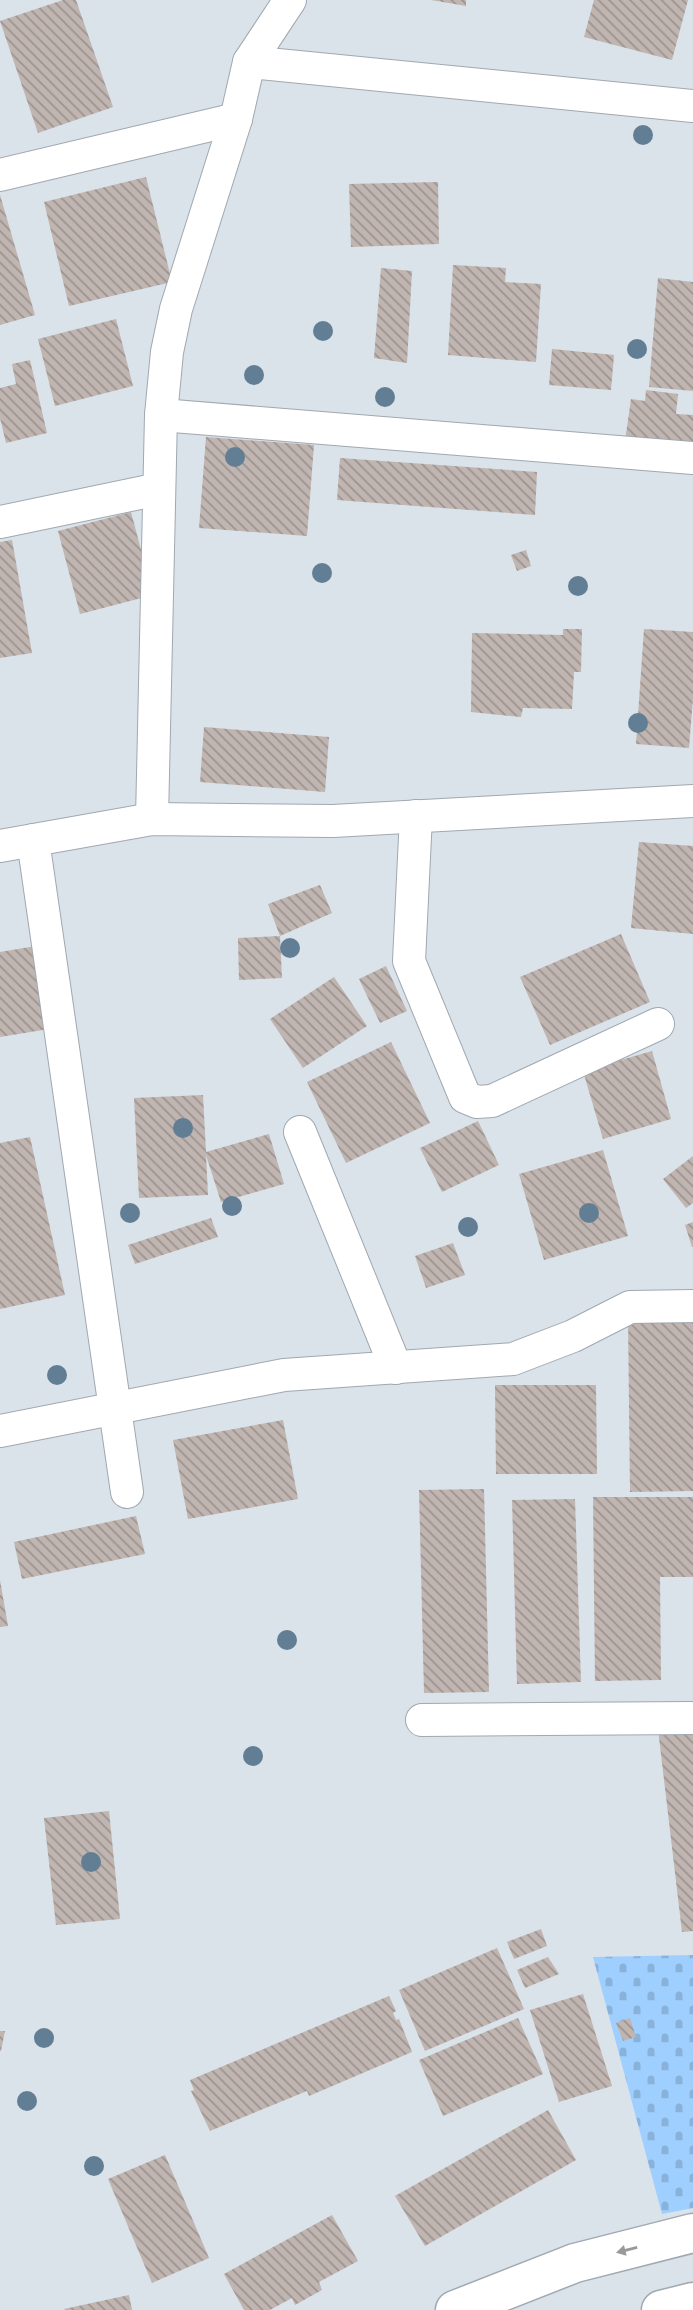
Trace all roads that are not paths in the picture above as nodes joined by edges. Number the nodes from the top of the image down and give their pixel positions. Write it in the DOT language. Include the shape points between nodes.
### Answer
graph roads {
  1 [pos="290,0"];
  2 [pos="249,62"];
  3 [pos="693,106"];
  4 [pos="236,119"];
  5 [pos="0,175"];
  6 [pos="161,415"];
  7 [pos="693,458"];
  8 [pos="159,489"];
  9 [pos="0,522"];
  10 [pos="693,801"];
  11 [pos="416,817"];
  12 [pos="152,819"];
  13 [pos="33,840"];
  14 [pos="0,846"];
  15 [pos="658,1024"];
  16 [pos="300,1132"];
  17 [pos="693,1306"];
  18 [pos="396,1368"];
  19 [pos="116,1408"];
  20 [pos="0,1431"];
  21 [pos="127,1492"];
  22 [pos="693,1718"];
  23 [pos="422,1720"];
  24 [pos="693,2233"];
  25 [pos="693,2302"];
  26 [pos="455,2310"];
  27 [pos="661,2310"];
  1 -- 2 [label="street"];
  2 -- 3 [label="street"];
  2 -- 4 [label="street"];
  4 -- 5 [label="street"];
  4 -- 6 [label="street" via="176,309"];
  6 -- 7 [label="street"];
  6 -- 8 [label="street"];
  8 -- 9 [label="street"];
  8 -- 12 [label="street"];
  10 -- 11 [label="street"];
  11 -- 12 [label="street"];
  11 -- 15 [label="street" via="409,961 466,1097 492,1101"];
  12 -- 13 [label="street"];
  13 -- 14 [label="street"];
  13 -- 19 [label="street"];
  16 -- 18 [label="street"];
  17 -- 18 [label="street" via="630,1307 513,1359"];
  18 -- 19 [label="street" via="284,1375"];
  19 -- 20 [label="street"];
  19 -- 21 [label="street"];
  22 -- 23 [label="street"];
  24 -- 26 [label="main road, one-way" via="575,2263"];
  25 -- 27 [label="main road"];
}
